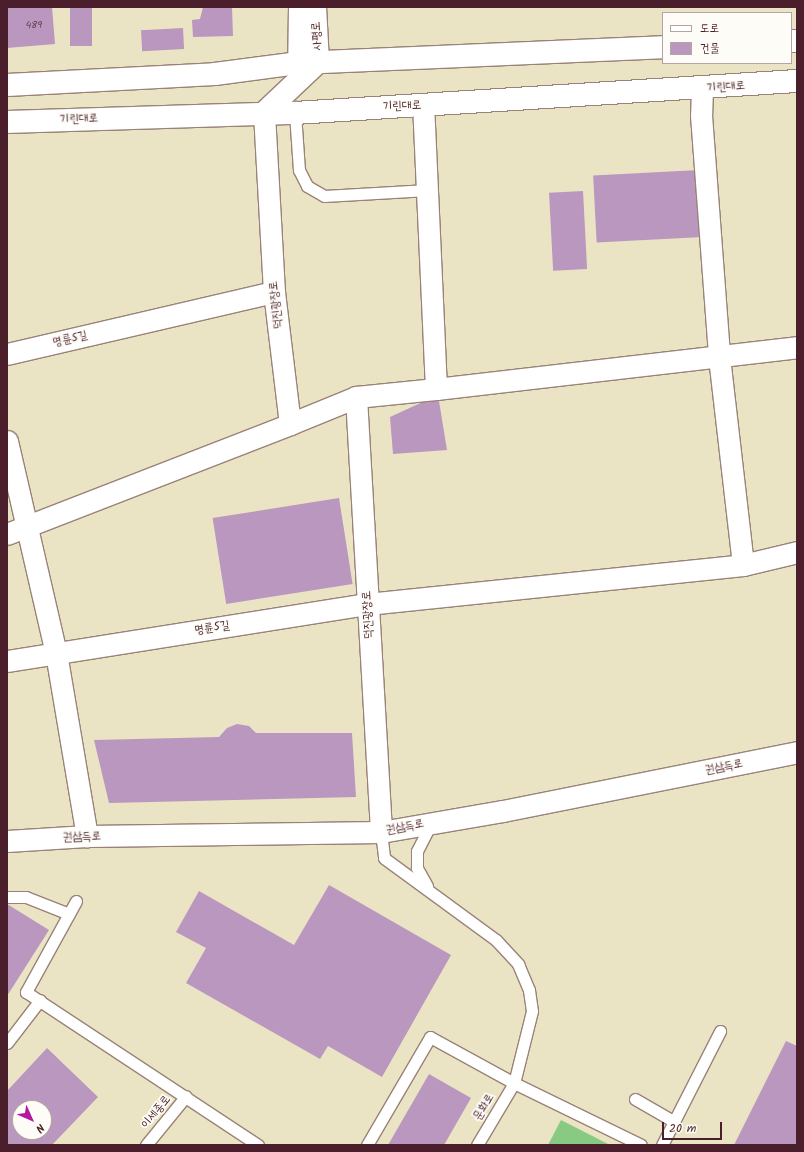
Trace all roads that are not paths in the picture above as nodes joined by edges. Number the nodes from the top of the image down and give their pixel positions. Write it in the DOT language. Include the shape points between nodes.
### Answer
graph roads {
  1 [pos="300,7"];
  2 [pos="315,7"];
  3 [pos="662,47"];
  4 [pos="305,69"];
  5 [pos="797,82"];
  6 [pos="7,85"];
  7 [pos="702,89"];
  8 [pos="423,106"];
  9 [pos="295,113"];
  10 [pos="264,114"];
  11 [pos="7,122"];
  12 [pos="428,190"];
  13 [pos="274,292"];
  14 [pos="797,347"];
  15 [pos="7,354"];
  16 [pos="719,357"];
  17 [pos="436,389"];
  18 [pos="356,397"];
  19 [pos="290,424"];
  20 [pos="7,441"];
  21 [pos="27,528"];
  22 [pos="7,534"];
  23 [pos="797,552"];
  24 [pos="743,565"];
  25 [pos="367,604"];
  26 [pos="56,653"];
  27 [pos="7,661"];
  28 [pos="797,752"];
  29 [pos="448,819"];
  30 [pos="380,832"];
  31 [pos="87,836"];
  32 [pos="7,841"];
  33 [pos="429,890"];
  34 [pos="7,897"];
  35 [pos="76,901"];
  36 [pos="69,914"];
  37 [pos="40,1000"];
  38 [pos="720,1031"];
  39 [pos="7,1043"];
  40 [pos="514,1083"];
  41 [pos="186,1096"];
  42 [pos="635,1100"];
  43 [pos="673,1120"];
  44 [pos="146,1145"];
  45 [pos="258,1145"];
  46 [pos="367,1145"];
  47 [pos="477,1145"];
  48 [pos="641,1145"];
  49 [pos="662,1145"];
  1 -- 4 [label="street, 사평로"];
  2 -- 4 [label="street, 사평로"];
  3 -- 4 [label="street"];
  4 -- 6 [label="street"];
  4 -- 9 [label="street, 사평로"];
  4 -- 10 [label="street"];
  5 -- 7 [label="street, 기린대로"];
  7 -- 8 [label="street, 기린대로"];
  7 -- 16 [label="street" via="701,115"];
  8 -- 9 [label="street, 기린대로" via="353,107"];
  8 -- 12 [label="street"];
  9 -- 10 [label="street, 기린대로"];
  9 -- 12 [label="lane" via="299,170 307,186 324,196"];
  10 -- 11 [label="street, 기린대로"];
  10 -- 13 [label="street, 덕진광장로"];
  12 -- 17 [label="street"];
  13 -- 15 [label="street, 명륜5길"];
  13 -- 19 [label="street, 덕진광장로"];
  14 -- 16 [label="street"];
  16 -- 17 [label="street"];
  16 -- 24 [label="street"];
  17 -- 18 [label="street"];
  18 -- 19 [label="street"];
  18 -- 25 [label="street, 덕진광장로"];
  19 -- 21 [label="street"];
  20 -- 21 [label="street"];
  21 -- 22 [label="street"];
  21 -- 26 [label="street"];
  23 -- 24 [label="street, 명륜5길"];
  24 -- 25 [label="street, 명륜5길"];
  25 -- 26 [label="street, 명륜5길"];
  25 -- 30 [label="street, 덕진광장로"];
  26 -- 27 [label="street, 명륜5길"];
  26 -- 31 [label="street"];
  28 -- 29 [label="street, 권삼득로" via="503,811"];
  29 -- 30 [label="street, 권삼득로"];
  29 -- 33 [label="lane" via="428,829 417,851 416,868"];
  30 -- 31 [label="street, 권삼득로"];
  30 -- 33 [label="lane, 문화로" via="384,858"];
  31 -- 32 [label="street, 권삼득로"];
  33 -- 40 [label="lane, 문화로" via="496,940 518,964 529,990 532,1011"];
  34 -- 36 [label="lane" via="26,897"];
  35 -- 36 [label="lane"];
  36 -- 37 [label="lane" via="26,992"];
  37 -- 39 [label="lane"];
  37 -- 41 [label="lane"];
  38 -- 43 [label="lane"];
  40 -- 46 [label="lane" via="430,1037"];
  40 -- 47 [label="lane, 문화로"];
  40 -- 48 [label="lane"];
  41 -- 44 [label="lane, 이세종로"];
  41 -- 45 [label="lane"];
  42 -- 43 [label="lane"];
  43 -- 49 [label="lane"];
}
